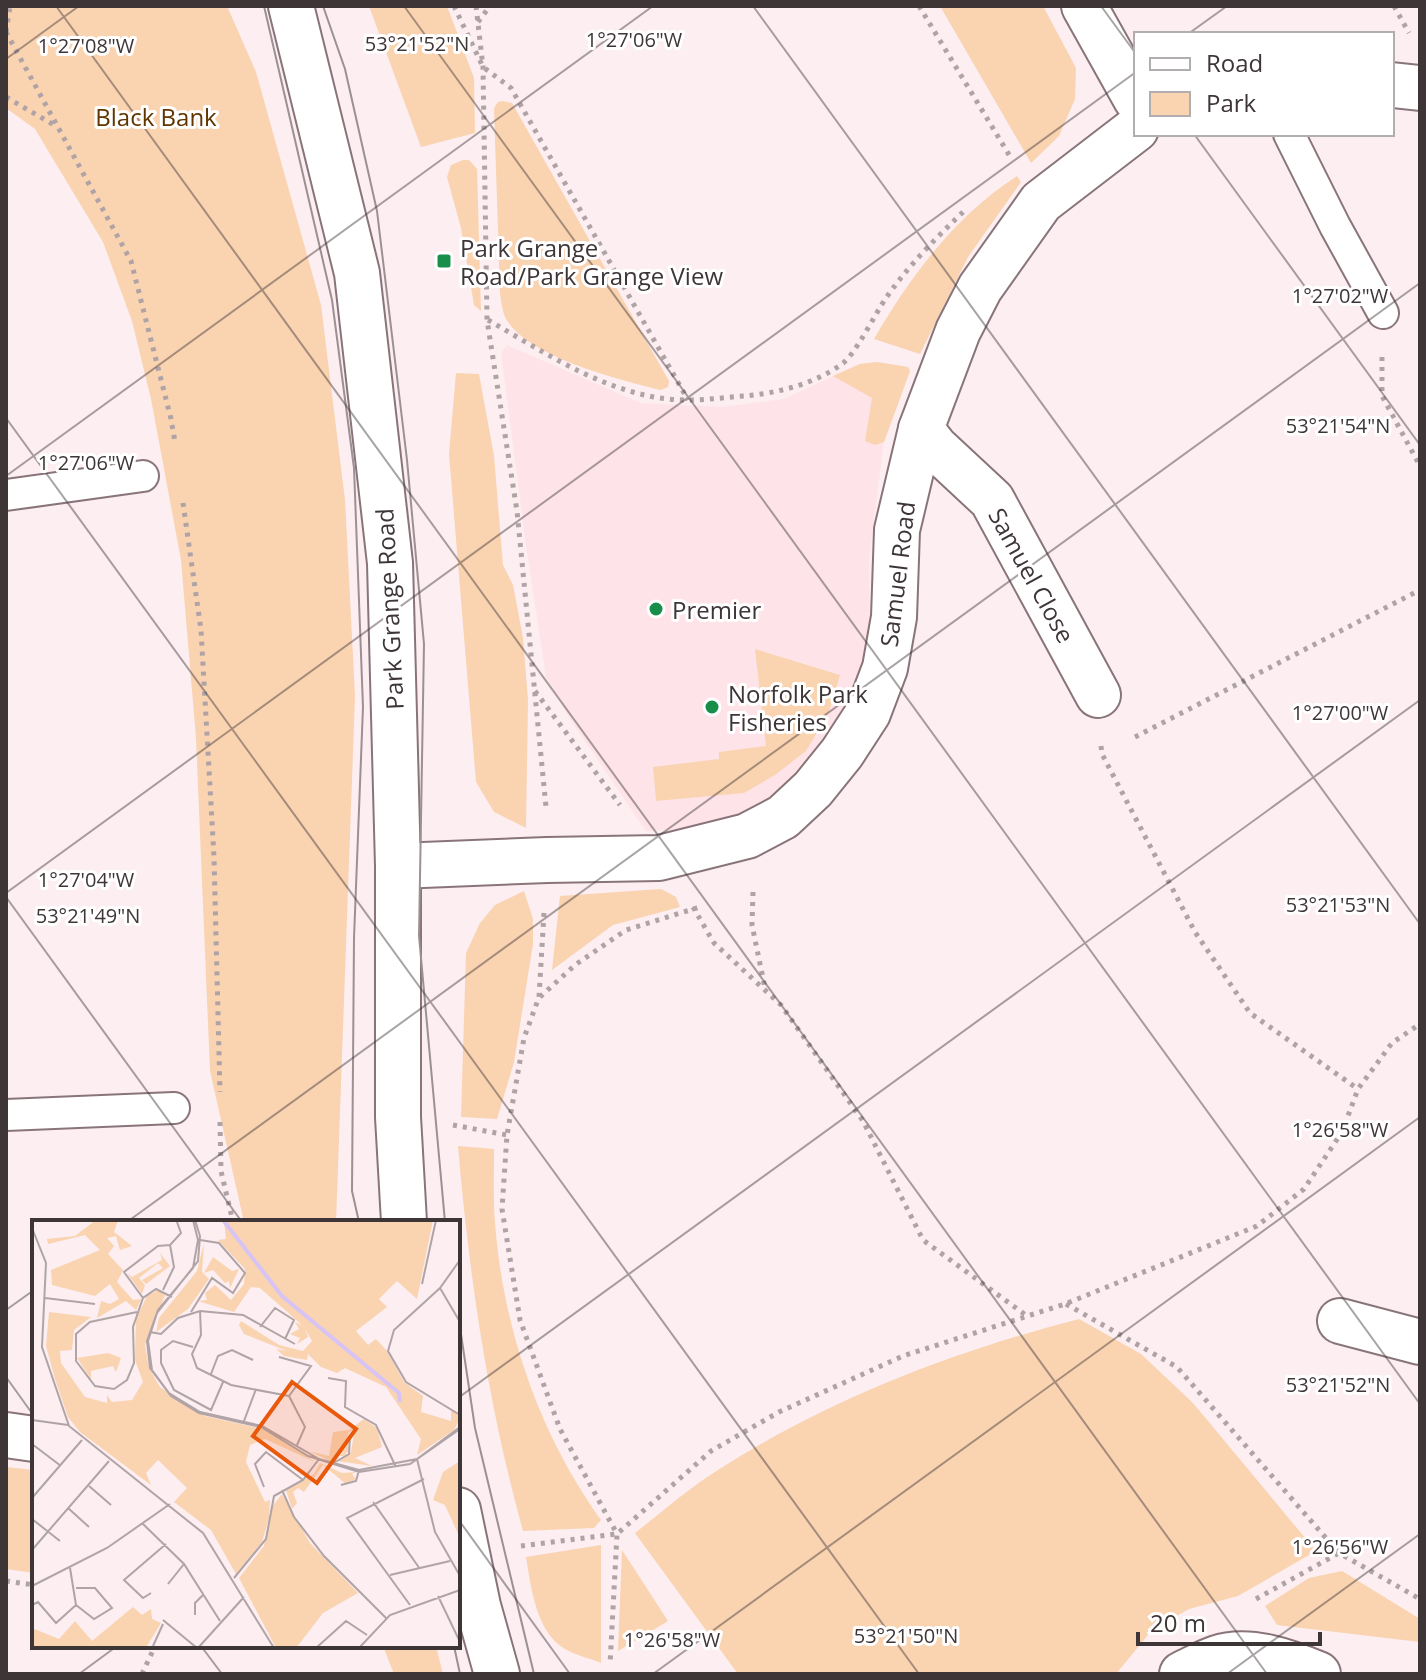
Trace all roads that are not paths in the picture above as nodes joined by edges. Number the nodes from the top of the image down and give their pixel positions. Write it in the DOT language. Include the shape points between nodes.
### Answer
graph roads {
  1 [pos="291,6"];
  2 [pos="1084,6"];
  3 [pos="1394,85"];
  4 [pos="1420,88"];
  5 [pos="1134,95"];
  6 [pos="1134,131"];
  7 [pos="1290,136"];
  8 [pos="1383,313"];
  9 [pos="921,429"];
  10 [pos="143,476"];
  11 [pos="6,495"];
  12 [pos="1098,695"];
  13 [pos="398,866"];
  14 [pos="174,1108"];
  15 [pos="6,1115"];
  16 [pos="404,1220"];
  17 [pos="1340,1321"];
  18 [pos="1420,1342"];
  19 [pos="6,1435"];
  20 [pos="32,1439"];
  21 [pos="460,1520"];
  22 [pos="497,1674"];
  23 [pos="1182,1674"];
  24 [pos="1318,1674"];
  1 -- 13 [label="street, Park Grange Road" via="357,273 390,563"];
  2 -- 5 [label="street"];
  3 -- 4 [label="street"];
  6 -- 9 [label="street, Samuel Road" via="1041,202 980,288"];
  7 -- 8 [label="lane"];
  9 -- 12 [label="street, Samuel Close" via="992,500"];
  9 -- 13 [label="street, Samuel Road" via="897,530 894,617 885,668 868,713 842,753 783,817 747,836 659,858"];
  10 -- 11 [label="lane"];
  13 -- 16 [label="street, Park Grange Road" via="398,1117"];
  14 -- 15 [label="lane"];
  17 -- 18 [label="street"];
  19 -- 20 [label="street"];
  21 -- 22 [label="street"];
  23 -- 24 [label="street" via="1220,1656 1261,1655"];
}
